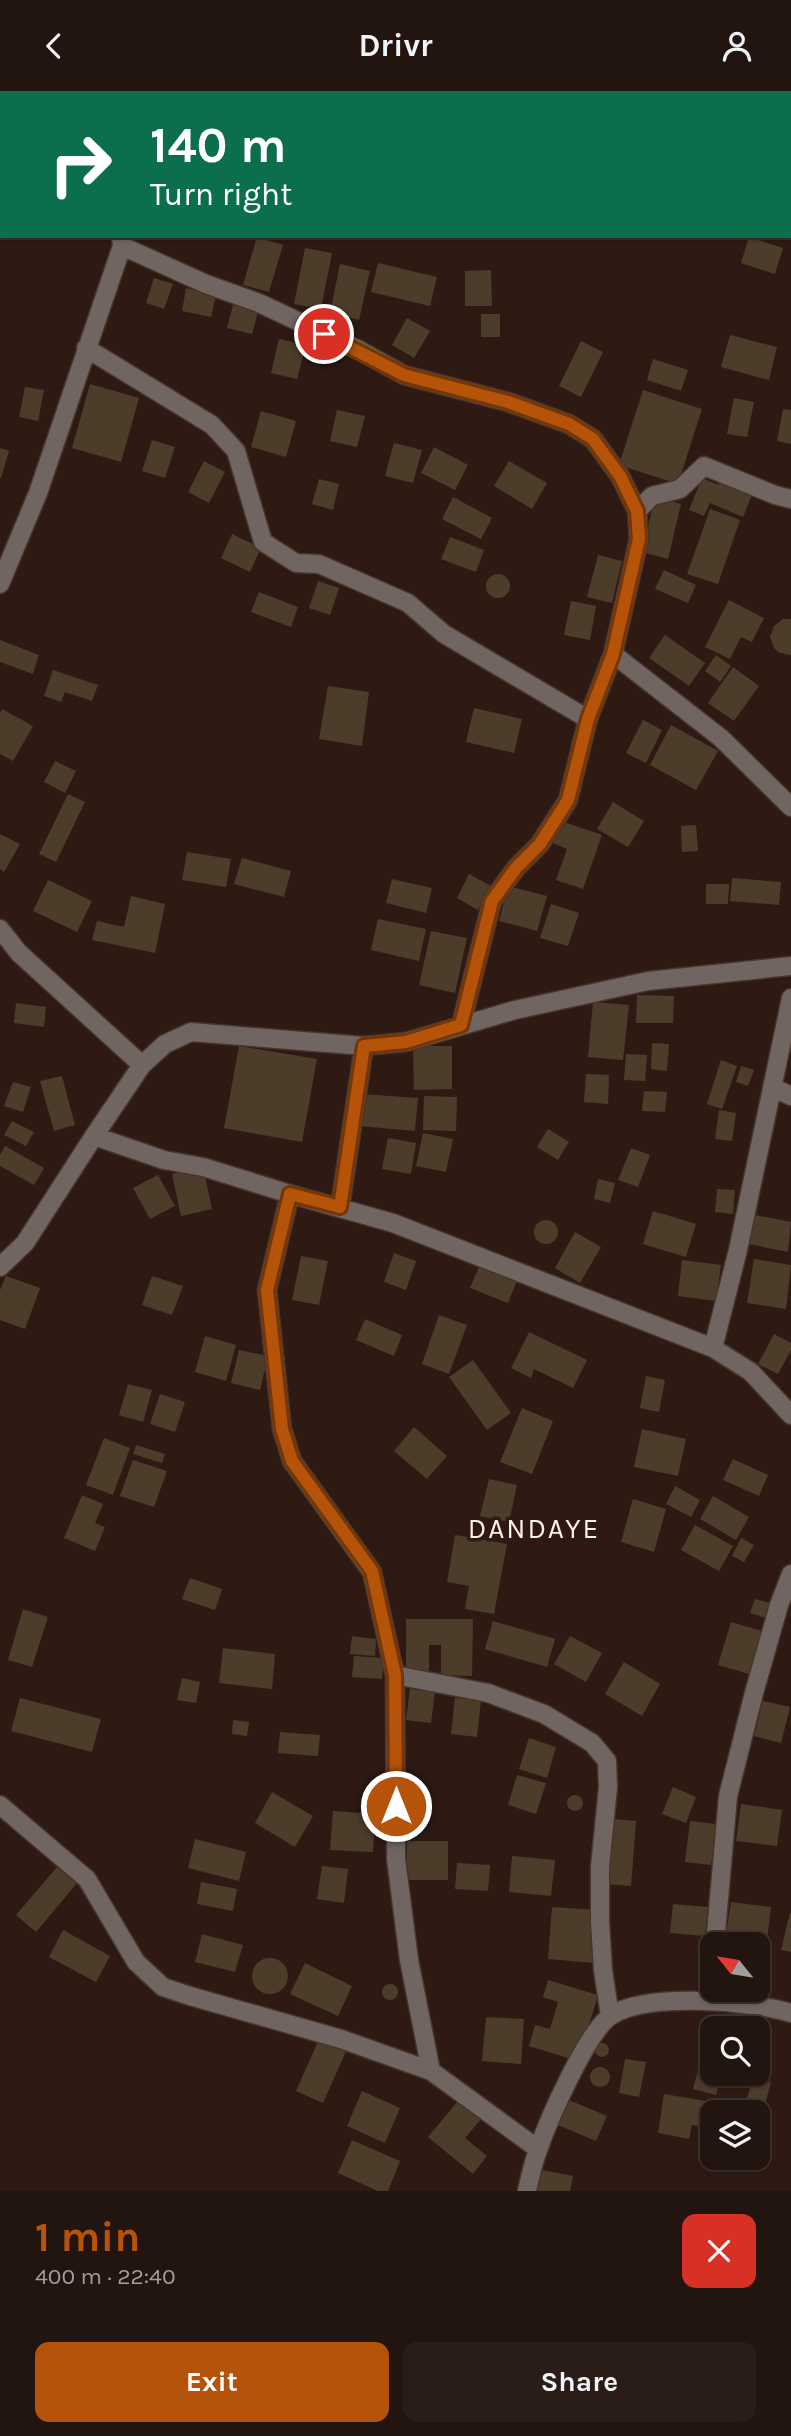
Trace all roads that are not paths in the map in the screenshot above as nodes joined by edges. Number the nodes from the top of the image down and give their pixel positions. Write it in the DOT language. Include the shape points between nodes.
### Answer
graph roads {
  1 [pos="121,241"];
  2 [pos="86,348"];
  3 [pos="791,499"];
  4 [pos="637,511"];
  5 [pos="0,584"];
  6 [pos="613,654"];
  7 [pos="588,719"];
  8 [pos="791,807"];
  9 [pos="0,929"];
  10 [pos="791,966"];
  11 [pos="791,998"];
  12 [pos="461,1025"];
  13 [pos="364,1046"];
  14 [pos="142,1065"];
  15 [pos="772,1087"];
  16 [pos="791,1096"];
  17 [pos="94,1136"];
  18 [pos="290,1194"];
  19 [pos="340,1207"];
  20 [pos="0,1267"];
  21 [pos="713,1348"];
  22 [pos="791,1415"];
  23 [pos="791,1574"];
  24 [pos="395,1675"];
  25 [pos="0,1805"];
  26 [pos="716,1932"];
  27 [pos="700,2001"];
  28 [pos="727,2002"];
  29 [pos="791,2013"];
  30 [pos="610,2015"];
  31 [pos="431,2071"];
  32 [pos="538,2150"];
  33 [pos="527,2191"];
  1 -- 2 [label="street"];
  1 -- 4 [label="street" via="404,375 508,402 569,424 593,439 620,476"];
  2 -- 5 [label="street" via="38,493"];
  2 -- 7 [label="street" via="212,425 236,451 263,542 296,562 319,564 408,604 444,633"];
  3 -- 4 [label="street" via="704,465 680,489 652,496"];
  4 -- 6 [label="street" via="639,539"];
  6 -- 7 [label="street"];
  6 -- 8 [label="street" via="721,738"];
  7 -- 12 [label="street" via="568,800 540,844 492,901"];
  9 -- 14 [label="street" via="19,953"];
  10 -- 12 [label="street" via="648,981"];
  11 -- 15 [label="street"];
  12 -- 13 [label="street" via="406,1042"];
  13 -- 14 [label="street" via="191,1032 165,1044"];
  13 -- 19 [label="street"];
  14 -- 17 [label="street"];
  15 -- 16 [label="street"];
  15 -- 21 [label="street"];
  17 -- 18 [label="street"];
  17 -- 20 [label="street" via="25,1244"];
  18 -- 19 [label="street"];
  18 -- 24 [label="street" via="267,1290 282,1429 292,1461 372,1571"];
  19 -- 21 [label="street" via="393,1223"];
  21 -- 22 [label="street" via="751,1372"];
  23 -- 26 [label="street" via="728,1796"];
  24 -- 30 [label="street" via="488,1693 544,1714 592,1743 607,1761 600,1922"];
  24 -- 31 [label="street" via="396,1859 409,1960"];
  25 -- 31 [label="street" via="87,1878 136,1962 163,1987 341,2039"];
  27 -- 30 [label="street" via="632,2005"];
  28 -- 29 [label="street"];
  30 -- 32 [label="street" via="586,2044"];
  31 -- 32 [label="street"];
  32 -- 33 [label="street"];
}
